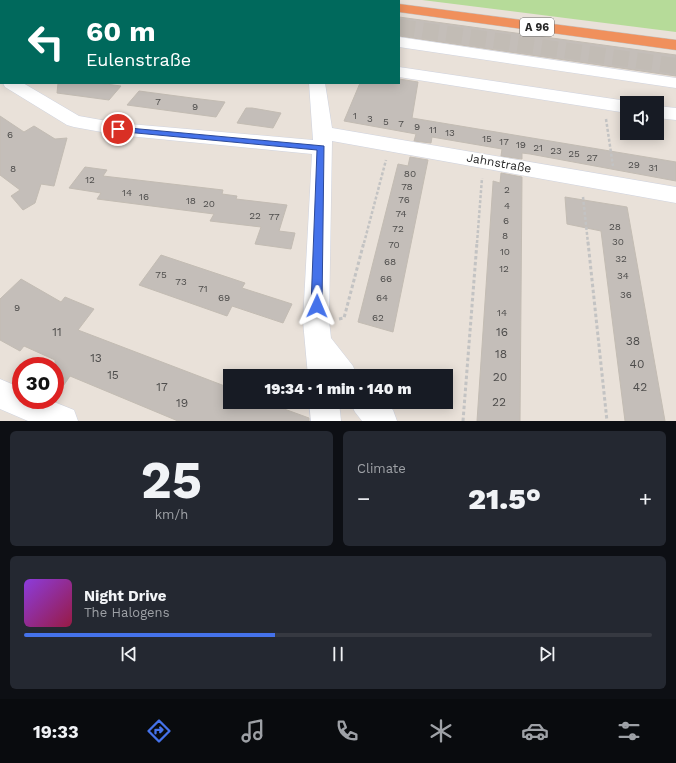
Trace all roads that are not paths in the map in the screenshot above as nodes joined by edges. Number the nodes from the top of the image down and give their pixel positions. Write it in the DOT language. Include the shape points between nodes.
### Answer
graph roads {
  1 [pos="400,8"];
  2 [pos="400,42"];
  3 [pos="676,45"];
  4 [pos="400,72"];
  5 [pos="676,83"];
  6 [pos="13,84"];
  7 [pos="317,84"];
  8 [pos="620,106"];
  9 [pos="664,113"];
  10 [pos="676,114"];
  11 [pos="322,140"];
  12 [pos="676,195"];
  13 [pos="317,332"];
  14 [pos="321,369"];
  15 [pos="338,369"];
  16 [pos="0,394"];
  17 [pos="325,409"];
  18 [pos="371,409"];
  19 [pos="63,421"];
  20 [pos="326,421"];
  21 [pos="382,421"];
  1 -- 3 [label="highway, A 96"];
  2 -- 5 [label="street"];
  4 -- 8 [label="street"];
  6 -- 11 [label="street, Jahnstraße" via="83,124 118,129"];
  7 -- 11 [label="street"];
  9 -- 10 [label="street"];
  11 -- 12 [label="street, Jahnstraße" via="391,144"];
  11 -- 13 [label="street"];
  13 -- 14 [label="street"];
  13 -- 15 [label="street"];
  16 -- 19 [label="street"];
  17 -- 20 [label="street"];
  18 -- 21 [label="street"];
}
